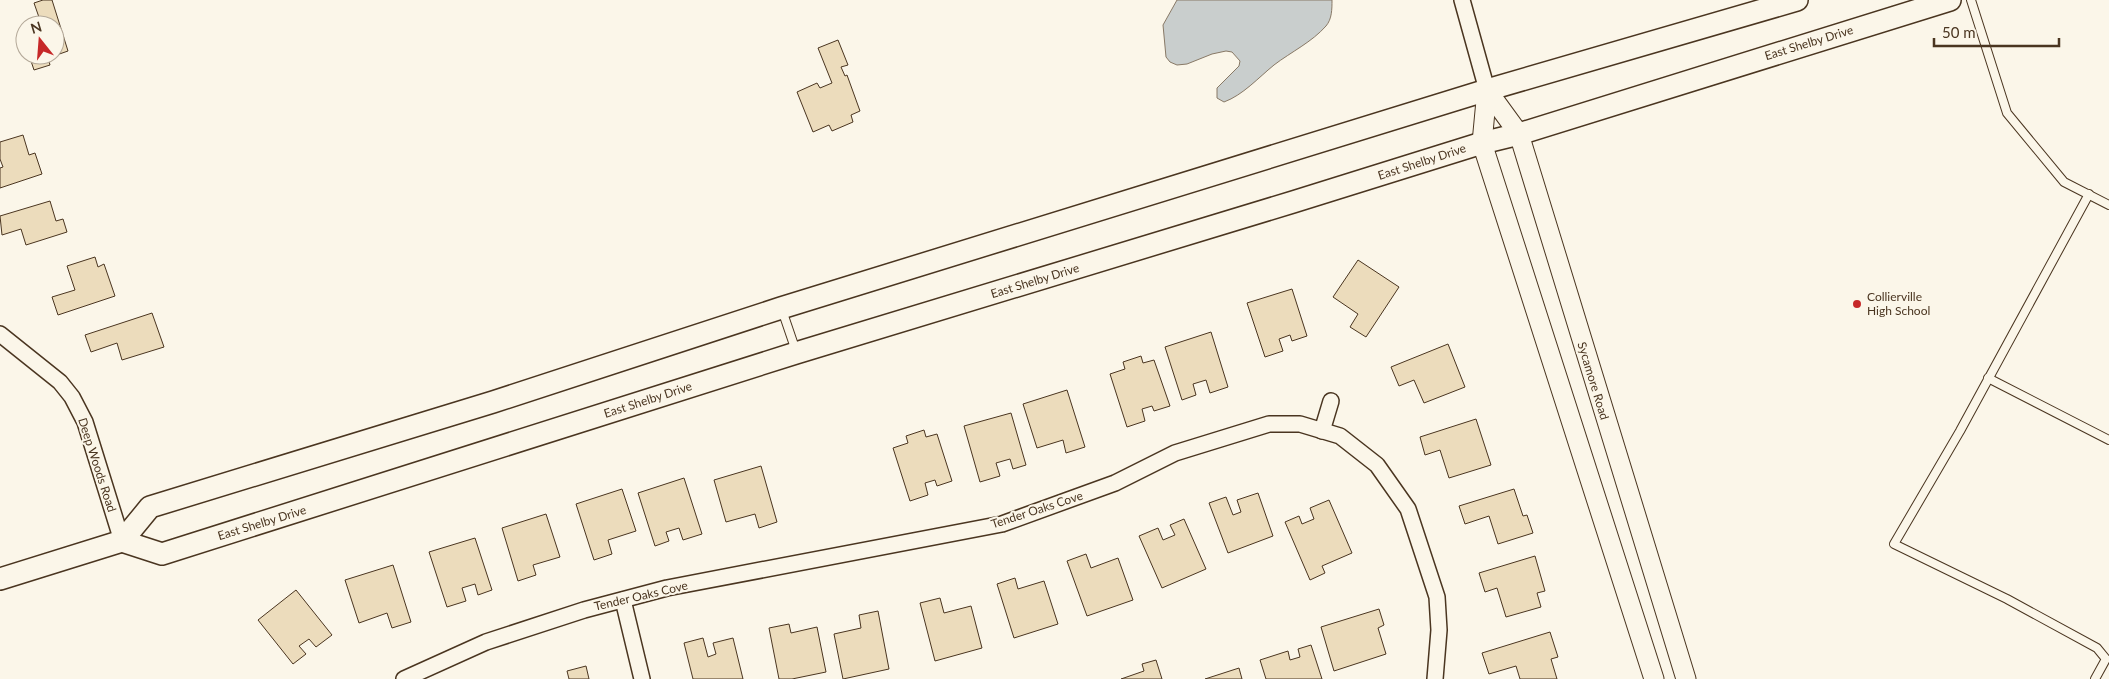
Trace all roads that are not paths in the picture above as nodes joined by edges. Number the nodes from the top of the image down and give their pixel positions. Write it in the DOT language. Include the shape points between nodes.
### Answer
graph roads {
  1 [pos="1462,0"];
  2 [pos="1797,0"];
  3 [pos="1950,0"];
  4 [pos="1971,0"];
  5 [pos="1487,90"];
  6 [pos="1518,134"];
  7 [pos="1482,143"];
  8 [pos="2089,194"];
  9 [pos="2109,205"];
  10 [pos="781,308"];
  11 [pos="0,334"];
  12 [pos="796,353"];
  13 [pos="1988,378"];
  14 [pos="1331,401"];
  15 [pos="1322,431"];
  16 [pos="2109,440"];
  17 [pos="122,541"];
  18 [pos="0,579"];
  19 [pos="623,600"];
  20 [pos="2108,656"];
  21 [pos="404,679"];
  22 [pos="642,679"];
  23 [pos="1435,679"];
  24 [pos="1654,679"];
  25 [pos="1686,679"];
  26 [pos="2095,679"];
  1 -- 5 [label="street, Sycamore Road"];
  2 -- 5 [label="main road"];
  3 -- 6 [label="main road, East Shelby Drive"];
  4 -- 8 [label="lane" via="2006,113 2064,182"];
  5 -- 6 [label="street, Sycamore Road"];
  5 -- 7 [label="street, Sycamore Road"];
  5 -- 10 [label="main road"];
  6 -- 7 [label="main road, East Shelby Drive"];
  6 -- 25 [label="street, Sycamore Road"];
  7 -- 12 [label="main road, East Shelby Drive"];
  7 -- 24 [label="street, Sycamore Road"];
  8 -- 9 [label="lane"];
  8 -- 13 [label="lane"];
  10 -- 12 [label="lane"];
  10 -- 17 [label="main road" via="493,402 150,507"];
  11 -- 17 [label="street, Deep Woods Road" via="60,382 72,397 85,422"];
  12 -- 17 [label="main road, East Shelby Drive" via="162,554"];
  13 -- 16 [label="lane"];
  13 -- 20 [label="lane" via="1894,544 2007,598"];
  14 -- 15 [label="street"];
  15 -- 19 [label="street, Tender Oaks Cove" via="1300,424 1269,424 1175,453 1115,483 1002,524 667,588"];
  15 -- 23 [label="street, Tender Oaks Cove" via="1340,436 1378,465 1408,509 1437,596 1439,630"];
  17 -- 18 [label="main road"];
  19 -- 21 [label="street, Tender Oaks Cove" via="486,642"];
  19 -- 22 [label="street"];
  20 -- 26 [label="lane"];
}
